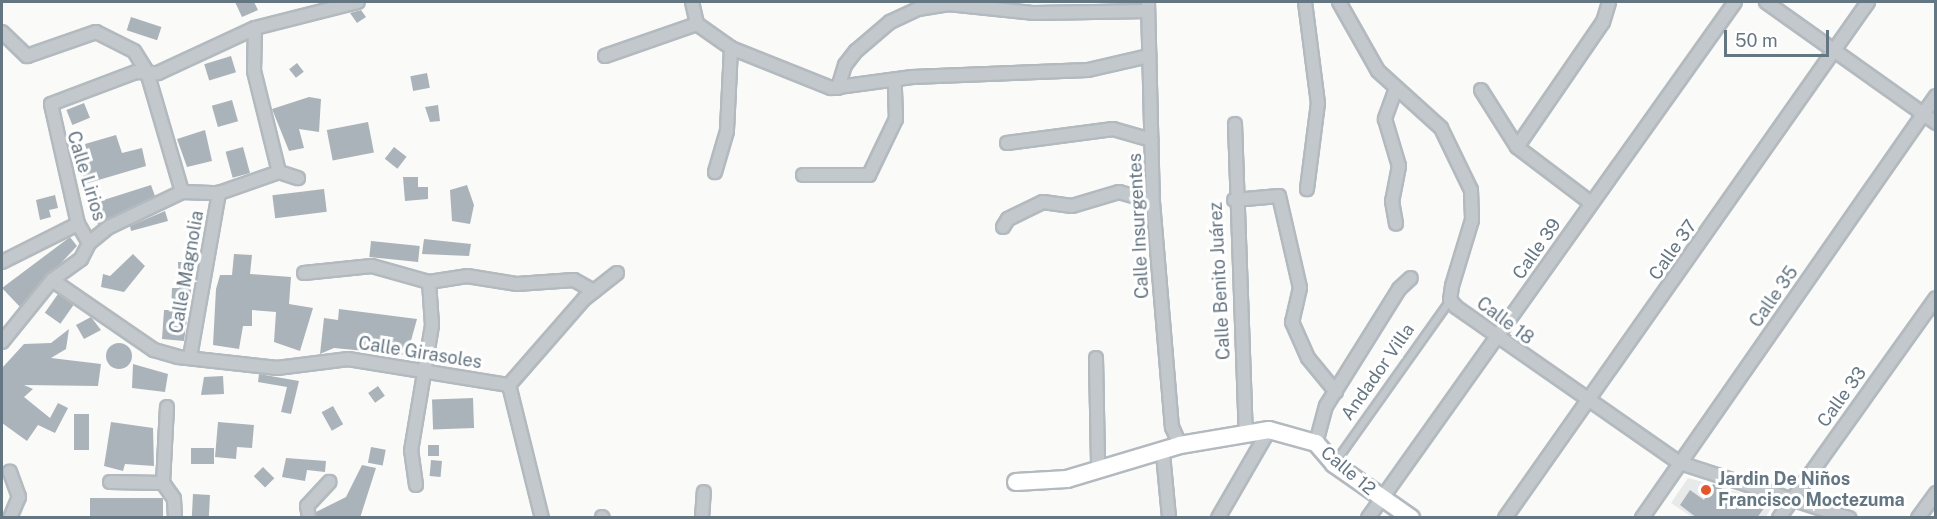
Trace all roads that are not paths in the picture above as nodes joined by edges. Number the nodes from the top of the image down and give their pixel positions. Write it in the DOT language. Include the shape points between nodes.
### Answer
graph roads {
  1 [pos="358,2"];
  2 [pos="692,2"];
  3 [pos="1305,2"];
  4 [pos="1339,2"];
  5 [pos="1609,2"];
  6 [pos="1735,2"];
  7 [pos="1766,2"];
  8 [pos="1868,2"];
  9 [pos="971,4"];
  10 [pos="1148,6"];
  11 [pos="697,24"];
  12 [pos="255,28"];
  13 [pos="2,32"];
  14 [pos="731,48"];
  15 [pos="1835,50"];
  16 [pos="605,56"];
  17 [pos="1149,56"];
  18 [pos="147,72"];
  19 [pos="895,81"];
  20 [pos="838,88"];
  21 [pos="1481,90"];
  22 [pos="1395,91"];
  23 [pos="1935,96"];
  24 [pos="1923,113"];
  25 [pos="1935,123"];
  26 [pos="1235,124"];
  27 [pos="1152,140"];
  28 [pos="1007,143"];
  29 [pos="1517,147"];
  30 [pos="279,172"];
  31 [pos="715,172"];
  32 [pos="803,175"];
  33 [pos="298,178"];
  34 [pos="1307,189"];
  35 [pos="182,192"];
  36 [pos="219,194"];
  37 [pos="1234,200"];
  38 [pos="1153,202"];
  39 [pos="1591,203"];
  40 [pos="78,224"];
  41 [pos="1396,224"];
  42 [pos="1003,227"];
  43 [pos="89,243"];
  44 [pos="2,262"];
  45 [pos="304,273"];
  46 [pos="617,273"];
  47 [pos="1411,278"];
  48 [pos="52,280"];
  49 [pos="429,282"];
  50 [pos="594,291"];
  51 [pos="1935,298"];
  52 [pos="1450,300"];
  53 [pos="1497,337"];
  54 [pos="2,342"];
  55 [pos="190,357"];
  56 [pos="1096,358"];
  57 [pos="424,371"];
  58 [pos="508,385"];
  59 [pos="1336,392"];
  60 [pos="1587,403"];
  61 [pos="167,407"];
  62 [pos="1269,430"];
  63 [pos="1246,435"];
  64 [pos="1316,443"];
  65 [pos="1180,445"];
  66 [pos="1163,454"];
  67 [pos="1334,464"];
  68 [pos="1680,464"];
  69 [pos="1098,467"];
  70 [pos="10,472"];
  71 [pos="110,482"];
  72 [pos="329,482"];
  73 [pos="1016,482"];
  74 [pos="163,483"];
  75 [pos="416,484"];
  76 [pos="704,492"];
  77 [pos="1935,493"];
  78 [pos="1381,499"];
  79 [pos="1790,501"];
  80 [pos="307,514"];
  81 [pos="175,517"];
  82 [pos="1218,517"];
  83 [pos="10,518"];
  84 [pos="542,518"];
  85 [pos="702,518"];
  86 [pos="1168,518"];
  87 [pos="1368,518"];
  88 [pos="1411,518"];
  89 [pos="1505,518"];
  90 [pos="1641,518"];
  91 [pos="1779,518"];
  92 [pos="1850,518"];
  93 [pos="1918,518"];
  1 -- 12 [label="street"];
  2 -- 11 [label="street"];
  3 -- 34 [label="street" via="1318,103"];
  4 -- 22 [label="street, Calle 18"];
  5 -- 29 [label="street" via="1603,22"];
  6 -- 39 [label="street, Calle 39"];
  7 -- 15 [label="street"];
  8 -- 15 [label="street, Calle 37"];
  9 -- 10 [label="street" via="1033,13"];
  9 -- 20 [label="street" via="918,9 890,22 845,64"];
  10 -- 17 [label="street, Calle Insurgentes"];
  11 -- 14 [label="street"];
  11 -- 16 [label="street"];
  12 -- 18 [label="street" via="158,73"];
  12 -- 30 [label="street" via="254,71"];
  13 -- 18 [label="street" via="27,56 96,32 134,51"];
  14 -- 20 [label="street"];
  14 -- 31 [label="street" via="727,131"];
  15 -- 24 [label="street"];
  15 -- 60 [label="street, Calle 37"];
  17 -- 19 [label="street" via="1088,70"];
  17 -- 27 [label="street, Calle Insurgentes"];
  18 -- 35 [label="street"];
  18 -- 40 [label="street, Calle Lirios" via="51,104 51,124"];
  19 -- 20 [label="street"];
  19 -- 32 [label="street" via="896,119 869,175"];
  21 -- 29 [label="street"];
  22 -- 41 [label="street" via="1385,119 1399,166"];
  22 -- 52 [label="street, Calle 18" via="1441,128 1471,190 1472,220"];
  23 -- 24 [label="street, Calle 35"];
  24 -- 25 [label="street"];
  24 -- 68 [label="street, Calle 35"];
  26 -- 37 [label="street, Calle Benito Juárez"];
  27 -- 28 [label="street" via="1113,129"];
  27 -- 38 [label="street, Calle Insurgentes"];
  29 -- 39 [label="street"];
  30 -- 33 [label="street"];
  30 -- 36 [label="street"];
  35 -- 36 [label="street"];
  35 -- 43 [label="street" via="109,227"];
  36 -- 55 [label="street, Calle Magnolia"];
  37 -- 59 [label="street" via="1279,196 1300,288 1295,330 1308,358"];
  37 -- 63 [label="street, Calle Benito Juárez"];
  38 -- 42 [label="street" via="1119,192 1072,206 1043,202 1008,219"];
  38 -- 65 [label="street, Calle Insurgentes" via="1170,409"];
  39 -- 53 [label="street, Calle 39"];
  40 -- 43 [label="street, Calle Lirios"];
  40 -- 44 [label="street"];
  43 -- 48 [label="street, Calle Lirios" via="81,259"];
  45 -- 49 [label="street" via="372,266"];
  46 -- 50 [label="street"];
  47 -- 59 [label="street" via="1399,289"];
  48 -- 54 [label="street, Calle Lirios"];
  48 -- 55 [label="street, Calle Girasoles" via="154,350"];
  49 -- 50 [label="street" via="466,276 517,284 574,280"];
  49 -- 57 [label="street" via="432,325"];
  50 -- 58 [label="street"];
  51 -- 79 [label="street, Calle 33"];
  52 -- 53 [label="street, Calle 18"];
  52 -- 67 [label="lane, Andador Villa"];
  53 -- 60 [label="street, Calle 18"];
  53 -- 78 [label="street, Calle 39"];
  55 -- 57 [label="street, Calle Girasoles" via="277,368 348,359"];
  56 -- 69 [label="street"];
  57 -- 58 [label="street, Calle Girasoles"];
  57 -- 75 [label="street" via="411,451"];
  58 -- 84 [label="street"];
  59 -- 64 [label="street" via="1318,422"];
  60 -- 68 [label="street, Calle 18"];
  60 -- 89 [label="street, Calle 37"];
  61 -- 74 [label="street"];
  62 -- 63 [label="street"];
  62 -- 64 [label="street"];
  62 -- 82 [label="street"];
  63 -- 65 [label="street"];
  64 -- 67 [label="street, Calle 12"];
  65 -- 66 [label="street"];
  66 -- 69 [label="street"];
  66 -- 86 [label="street"];
  67 -- 78 [label="street, Calle 12"];
  68 -- 79 [label="street, Calle 18"];
  68 -- 90 [label="street, Calle 35"];
  69 -- 73 [label="street" via="1066,479"];
  70 -- 83 [label="street" via="19,497"];
  71 -- 74 [label="street"];
  72 -- 80 [label="street"];
  74 -- 81 [label="street" via="174,499"];
  76 -- 85 [label="street"];
  77 -- 93 [label="street"];
  78 -- 87 [label="street, Calle 39"];
  78 -- 88 [label="street, Calle 12"];
  79 -- 91 [label="street, Calle 33"];
  79 -- 92 [label="street, Calle 18"];
}
